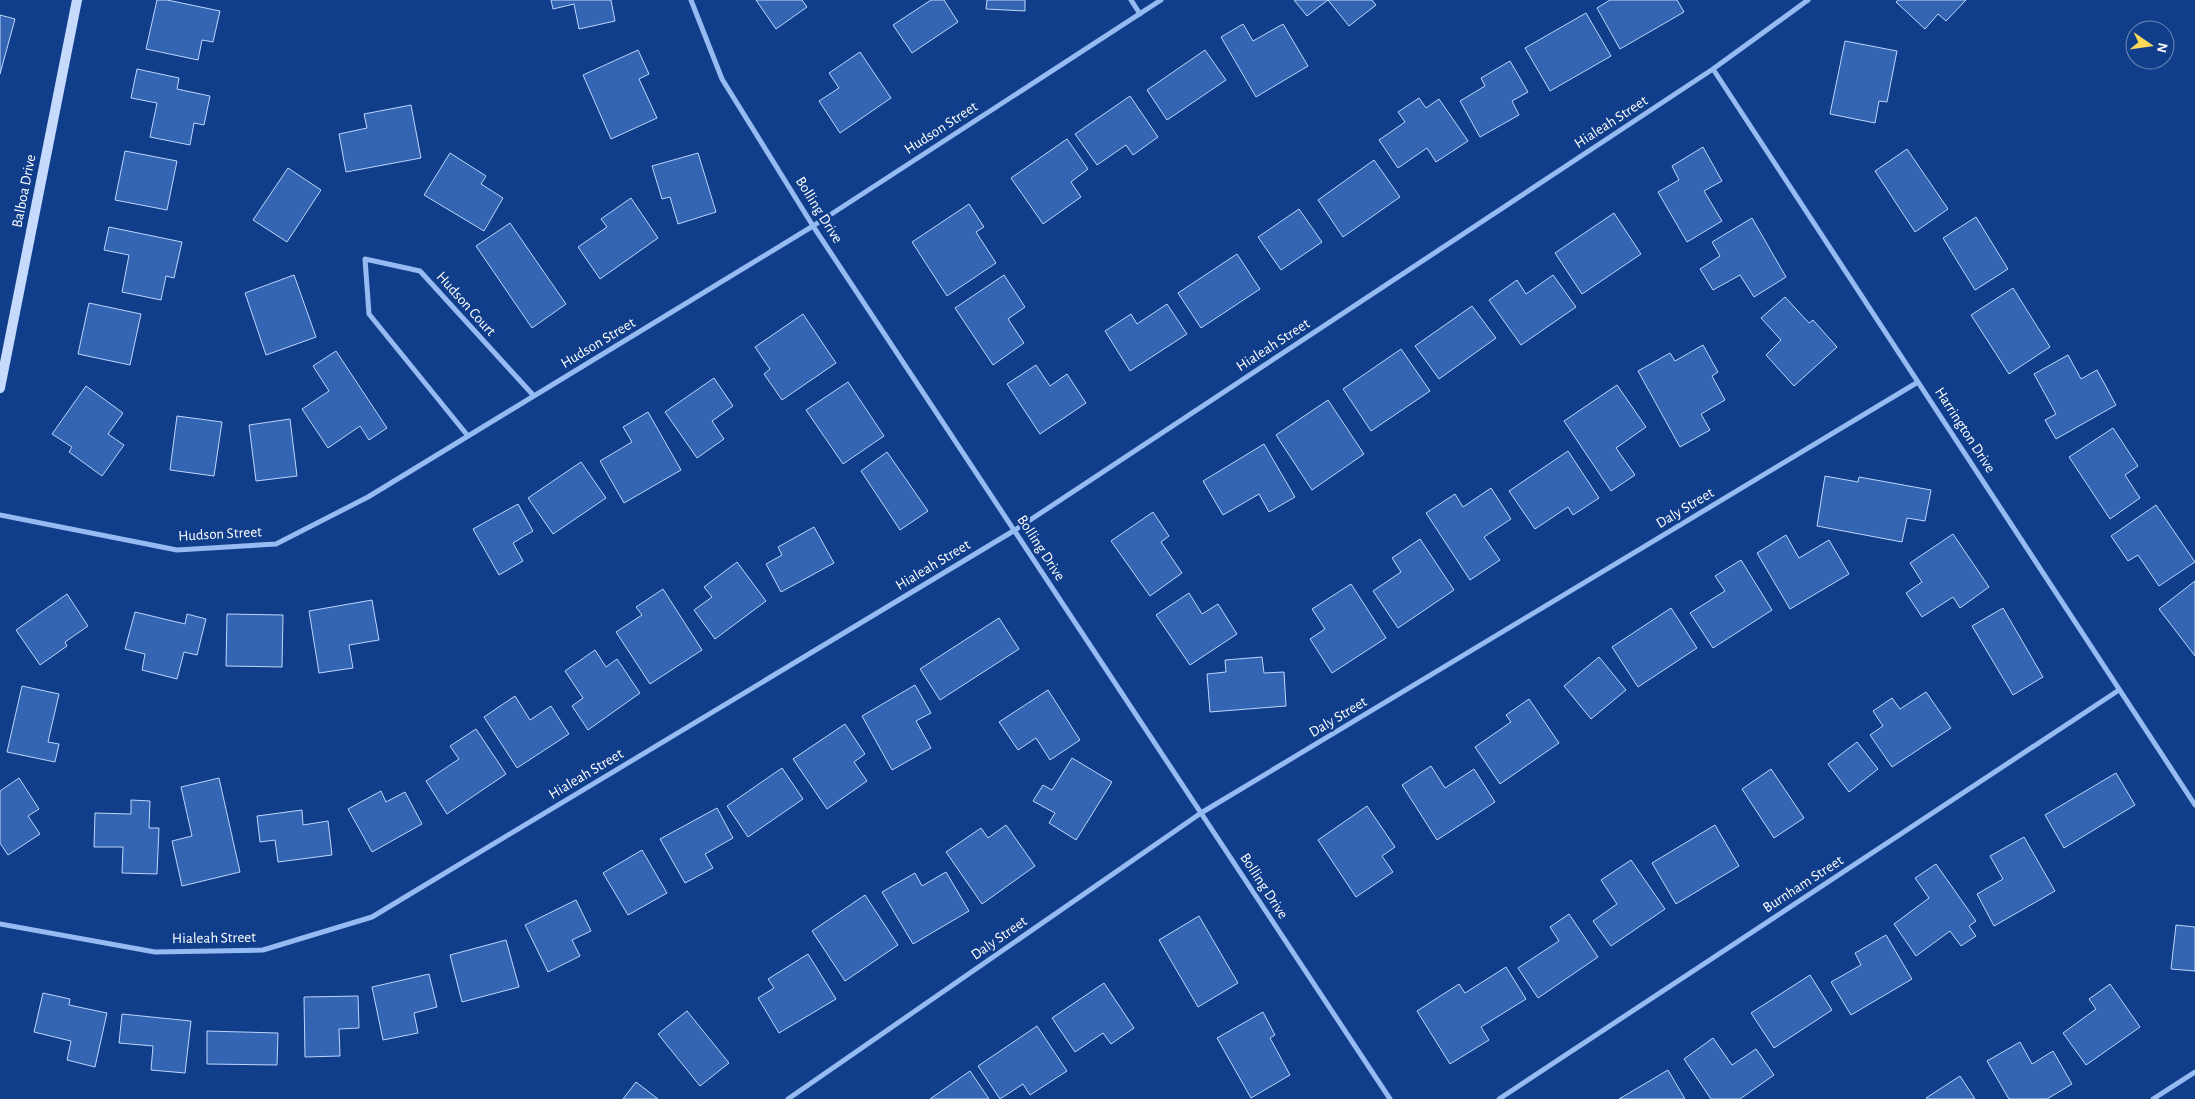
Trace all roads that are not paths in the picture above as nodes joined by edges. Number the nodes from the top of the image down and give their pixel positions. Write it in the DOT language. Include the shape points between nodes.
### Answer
graph roads {
  1 [pos="77,0"];
  2 [pos="690,0"];
  3 [pos="1131,0"];
  4 [pos="1161,0"];
  5 [pos="1808,0"];
  6 [pos="1140,14"];
  7 [pos="1713,69"];
  8 [pos="813,226"];
  9 [pos="1918,382"];
  10 [pos="0,388"];
  11 [pos="534,396"];
  12 [pos="468,436"];
  13 [pos="0,515"];
  14 [pos="1014,530"];
  15 [pos="2120,690"];
  16 [pos="2195,805"];
  17 [pos="1201,814"];
  18 [pos="0,924"];
  19 [pos="2195,1072"];
  20 [pos="788,1099"];
  21 [pos="1390,1099"];
  22 [pos="1499,1099"];
  23 [pos="2153,1099"];
  1 -- 10 [label="street, Balboa Drive"];
  2 -- 8 [label="street, Bolling Drive" via="722,79"];
  3 -- 6 [label="street"];
  4 -- 6 [label="street, Hudson Street"];
  5 -- 7 [label="street, Hialeah Street"];
  6 -- 8 [label="street, Hudson Street"];
  7 -- 9 [label="street, Harrington Drive"];
  7 -- 14 [label="street, Hialeah Street"];
  8 -- 11 [label="street, Hudson Street"];
  8 -- 14 [label="street, Bolling Drive"];
  9 -- 15 [label="street, Harrington Drive"];
  9 -- 17 [label="street, Daly Street"];
  11 -- 12 [label="street, Hudson Street"];
  11 -- 12 [label="street, Hudson Court" via="420,271 366,259 369,314"];
  12 -- 13 [label="street, Hudson Street" via="368,497 276,544 177,550"];
  14 -- 17 [label="street, Bolling Drive"];
  14 -- 18 [label="street, Hialeah Street" via="372,917 263,950 154,952"];
  15 -- 16 [label="street, Harrington Drive"];
  15 -- 22 [label="street, Burnham Street"];
  17 -- 20 [label="street, Daly Street"];
  17 -- 21 [label="street, Bolling Drive"];
  19 -- 23 [label="street"];
}
